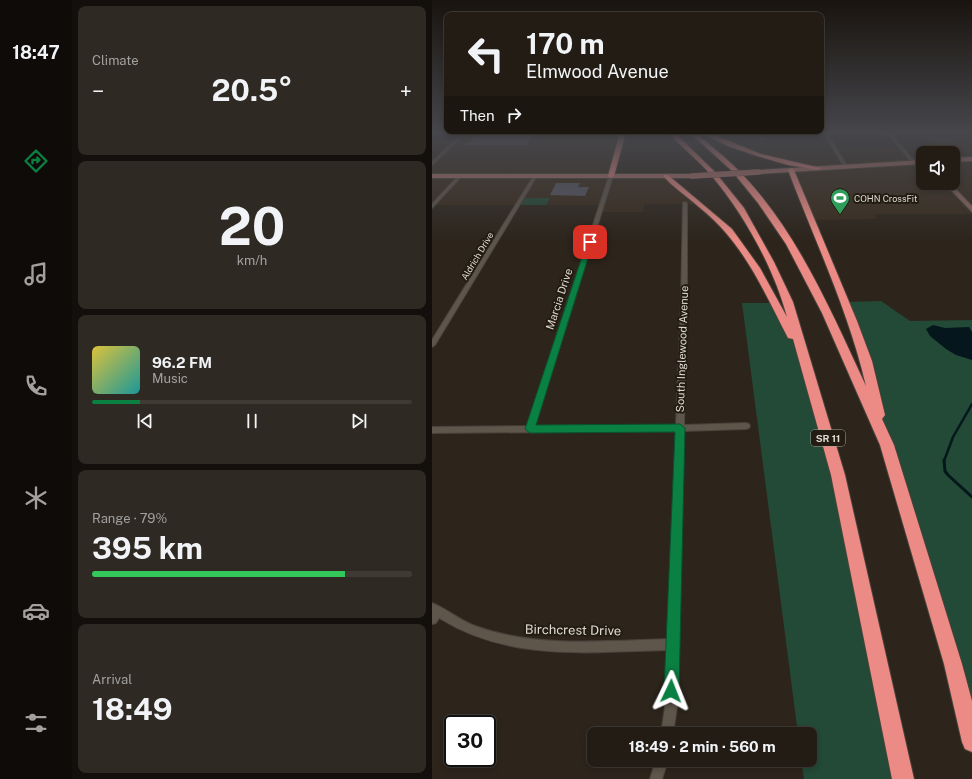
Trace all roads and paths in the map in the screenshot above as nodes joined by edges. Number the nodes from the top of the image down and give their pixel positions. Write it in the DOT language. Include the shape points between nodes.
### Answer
graph roads {
  1 [pos="613,168"];
  2 [pos="708,168"];
  3 [pos="732,168"];
  4 [pos="813,168"];
  5 [pos="788,170"];
  6 [pos="432,176"];
  7 [pos="460,176"];
  8 [pos="535,176"];
  9 [pos="611,176"];
  10 [pos="666,176"];
  11 [pos="953,190"];
  12 [pos="685,203"];
  13 [pos="432,207"];
  14 [pos="972,210"];
  15 [pos="432,345"];
  16 [pos="803,356"];
  17 [pos="746,426"];
  18 [pos="680,428"];
  19 [pos="530,429"];
  20 [pos="432,430"];
  21 [pos="887,445"];
  22 [pos="434,613"];
  23 [pos="673,644"];
  24 [pos="668,727"];
  25 [pos="972,742"];
  26 [pos="660,767"];
  27 [pos="656,779"];
  28 [pos="902,779"];
  1 -- 9 [label="highway"];
  2 -- 16 [label="highway, SR 11" via="754,232 788,302"];
  3 -- 21 [label="highway" via="761,202 790,244 827,313"];
  4 -- 5 [label="main road"];
  5 -- 10 [label="main road, bridge"];
  5 -- 21 [label="highway" via="859,340"];
  6 -- 7 [label="main road"];
  7 -- 8 [label="main road"];
  7 -- 13 [label="street"];
  8 -- 9 [label="main road"];
  8 -- 15 [label="street, Aldrich Drive"];
  9 -- 10 [label="main road"];
  9 -- 19 [label="street, Marcia Drive"];
  10 -- 16 [label="highway" via="711,213 737,241 757,270"];
  11 -- 14 [label="street"];
  12 -- 18 [label="street, South Inglewood Avenue"];
  16 -- 28 [label="highway, SR 11" via="838,475"];
  17 -- 18 [label="street"];
  18 -- 19 [label="street"];
  18 -- 23 [label="street, South Inglewood Avenue"];
  19 -- 20 [label="street"];
  21 -- 25 [label="highway" via="953,664"];
  22 -- 23 [label="street, Birchcrest Drive" via="476,632 522,644"];
  23 -- 24 [label="street, South Inglewood Avenue"];
  26 -- 27 [label="street"];
}
